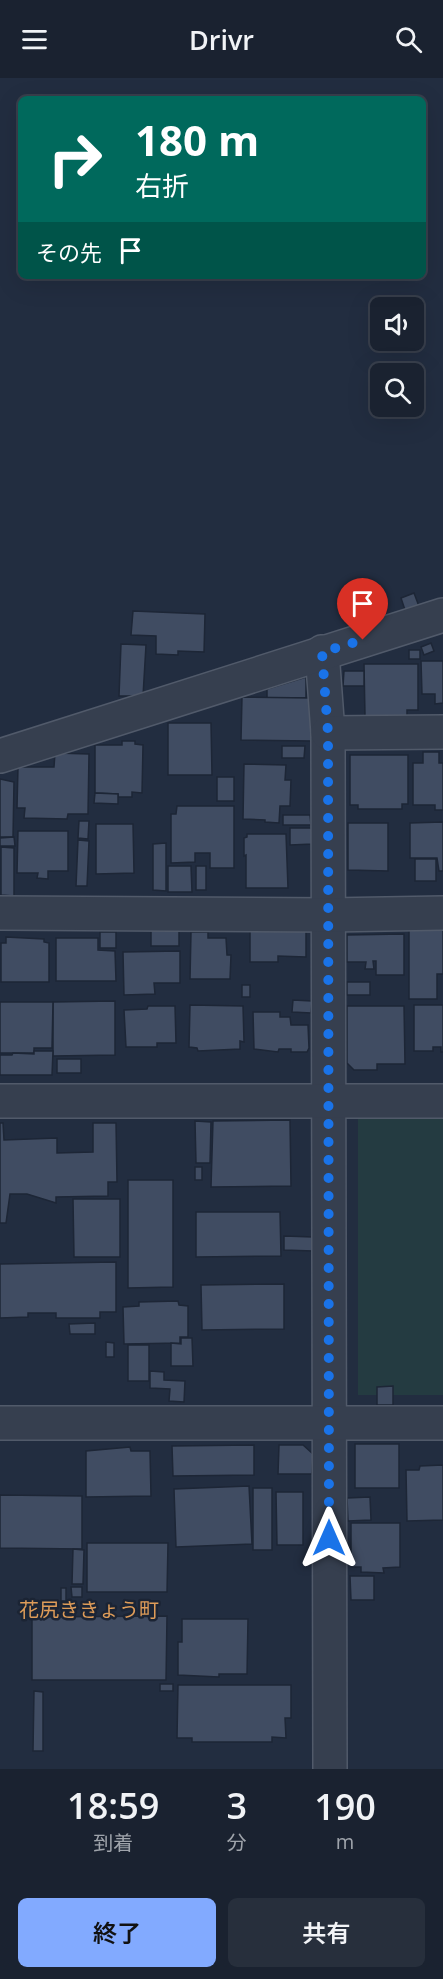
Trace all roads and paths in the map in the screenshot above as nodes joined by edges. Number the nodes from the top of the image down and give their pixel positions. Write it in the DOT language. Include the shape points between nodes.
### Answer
graph roads {
  1 [pos="443,615"];
  2 [pos="322,652"];
  3 [pos="443,732"];
  4 [pos="328,733"];
  5 [pos="0,756"];
  6 [pos="0,913"];
  7 [pos="443,913"];
  8 [pos="328,915"];
  9 [pos="0,1101"];
  10 [pos="443,1101"];
  11 [pos="329,1102"];
  12 [pos="0,1423"];
  13 [pos="328,1423"];
  14 [pos="443,1423"];
  15 [pos="330,1769"];
  1 -- 2 [label="street"];
  2 -- 4 [label="street"];
  2 -- 5 [label="street"];
  3 -- 4 [label="street"];
  4 -- 8 [label="street"];
  6 -- 8 [label="street"];
  7 -- 8 [label="street"];
  8 -- 11 [label="street"];
  9 -- 11 [label="street"];
  10 -- 11 [label="street"];
  11 -- 13 [label="street"];
  12 -- 13 [label="street"];
  13 -- 14 [label="street"];
  13 -- 15 [label="street"];
}
